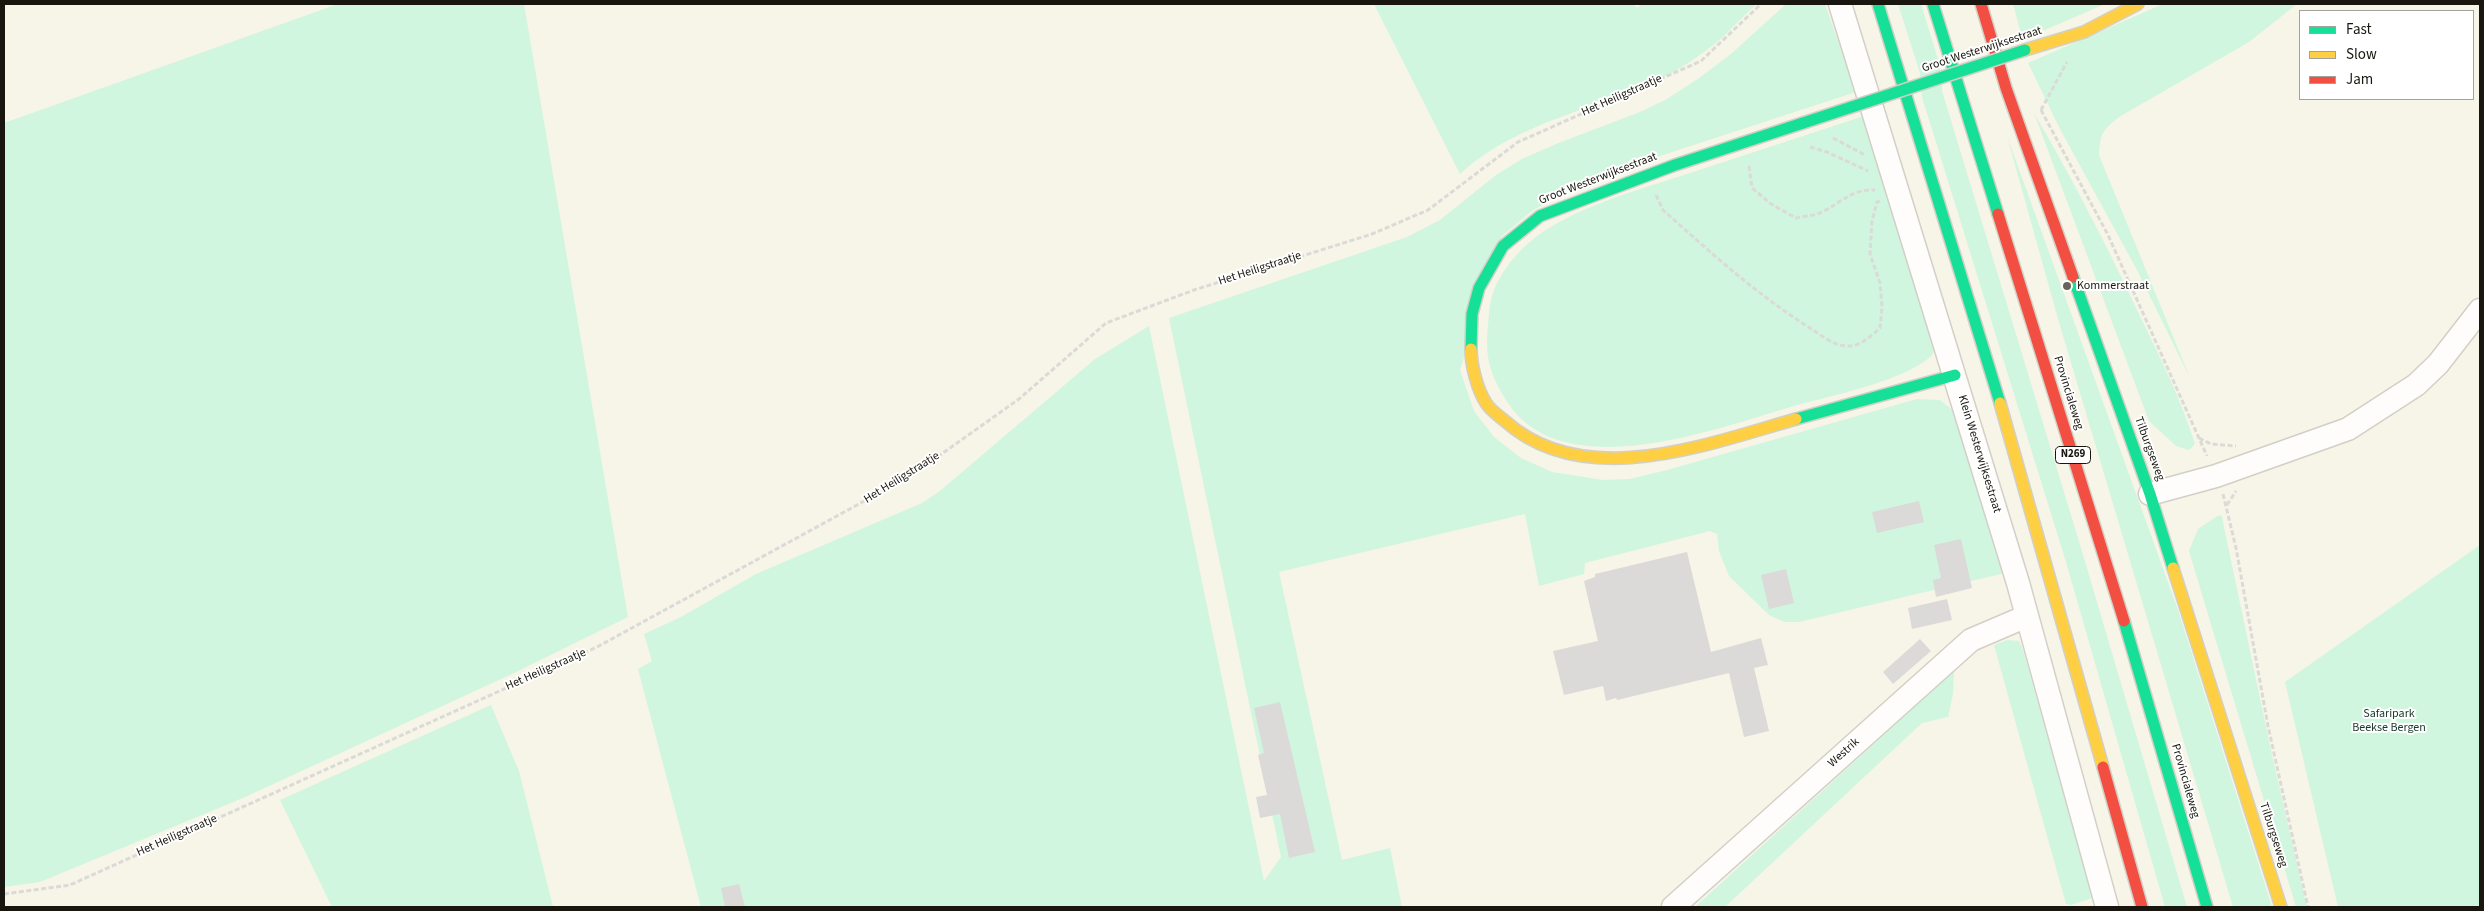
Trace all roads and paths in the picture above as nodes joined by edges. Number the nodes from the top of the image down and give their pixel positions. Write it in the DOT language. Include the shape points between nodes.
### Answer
graph roads {
  1 [pos="1761,4"];
  2 [pos="1840,4"];
  3 [pos="1878,4"];
  4 [pos="1933,4"];
  5 [pos="1981,4"];
  6 [pos="2138,4"];
  7 [pos="2084,32"];
  8 [pos="1803,123"];
  9 [pos="1803,145"];
  10 [pos="1748,161"];
  11 [pos="1892,169"];
  12 [pos="1870,172"];
  13 [pos="1646,176"];
  14 [pos="1899,190"];
  15 [pos="2480,310"];
  16 [pos="1955,375"];
  17 [pos="2199,438"];
  18 [pos="2150,494"];
  19 [pos="2227,506"];
  20 [pos="2027,616"];
  21 [pos="4,894"];
  22 [pos="1673,907"];
  23 [pos="2107,907"];
  24 [pos="2142,907"];
  25 [pos="2206,907"];
  26 [pos="2281,907"];
  27 [pos="2308,907"];
  1 -- 21 [label="path, Het Heiligstraatje" via="1701,61 1518,142 1428,210 1372,234 1194,290 1106,323 1019,399 912,475 597,647 70,885"];
  2 -- 11 [label="street, Klein Westerwijksestraat"];
  3 -- 24 [label="main road" via="1997,393"];
  4 -- 25 [label="main road, Provincialeweg / N269" via="2152,716"];
  5 -- 18 [label="main road, Tilburgseweg" via="2006,88"];
  6 -- 7 [label="main road, Groot Westerwijksestraat"];
  7 -- 8 [label="main road, Groot Westerwijksestraat, bridge"];
  7 -- 17 [label="path" via="2041,110 2108,235"];
  8 -- 11 [label="path"];
  8 -- 13 [label="main road, Groot Westerwijksestraat"];
  9 -- 12 [label="path"];
  10 -- 14 [label="path" via="1752,188 1771,204 1796,218 1820,213 1846,196 1867,189"];
  11 -- 14 [label="street, Klein Westerwijksestraat"];
  13 -- 14 [label="path" via="1663,210 1743,281 1835,343 1849,346 1865,341 1880,328 1880,283 1870,254 1872,221 1877,202"];
  13 -- 16 [label="main road, Groot Westerwijksestraat" via="1540,216 1503,246 1479,288 1472,314 1471,362 1486,404 1518,433 1554,450 1604,459 1670,454"];
  14 -- 16 [label="street, Klein Westerwijksestraat"];
  15 -- 18 [label="street" via="2438,364 2416,385 2348,429 2216,476"];
  16 -- 20 [label="street, Klein Westerwijksestraat"];
  18 -- 26 [label="main road, Tilburgseweg"];
  19 -- 27 [label="path, Tilburgseweg" via="2268,726"];
  20 -- 22 [label="street, Westrik" via="1971,640"];
  20 -- 23 [label="street, Klein Westerwijksestraat"];
}
